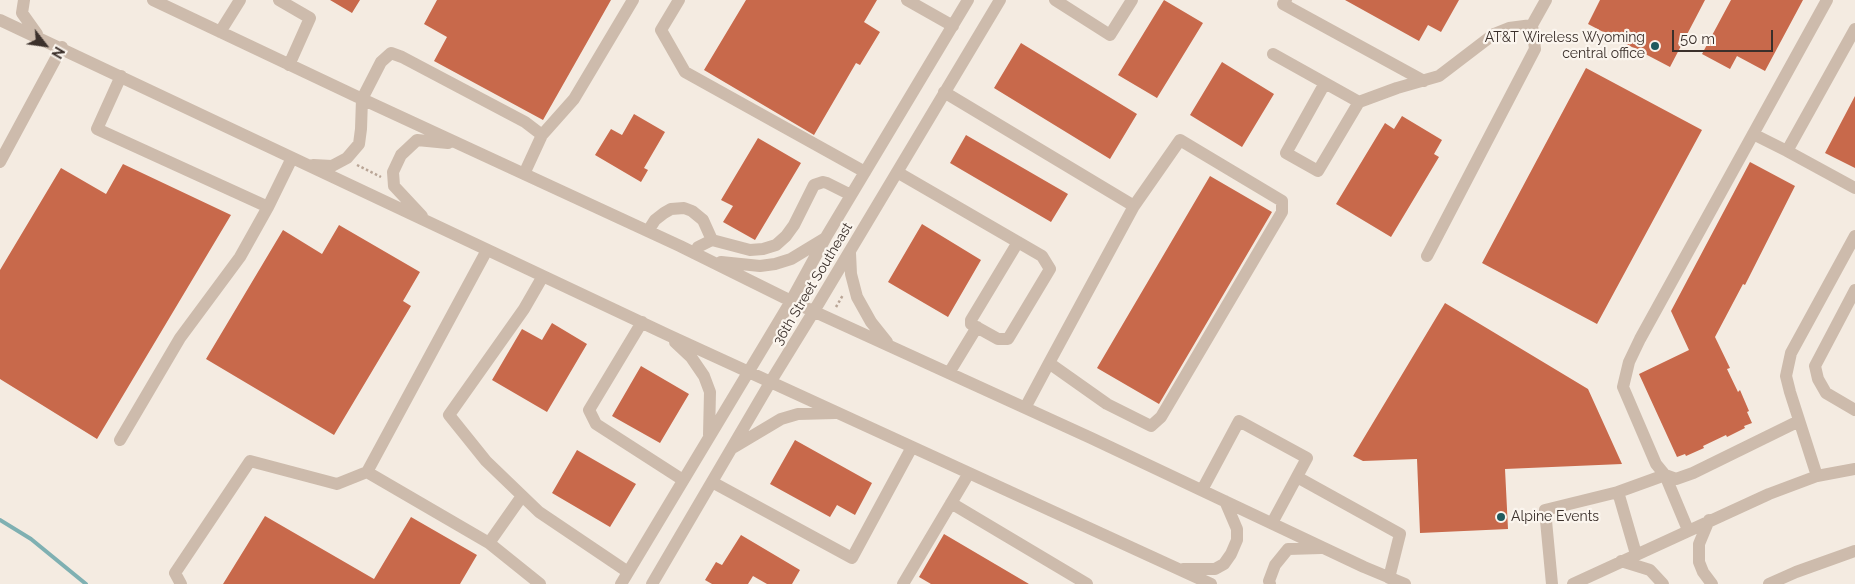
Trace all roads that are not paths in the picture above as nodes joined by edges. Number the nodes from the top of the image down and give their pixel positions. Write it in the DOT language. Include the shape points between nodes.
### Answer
graph roads {
  1 [pos="24,0"];
  2 [pos="153,0"];
  3 [pos="240,0"];
  4 [pos="279,0"];
  5 [pos="633,0"];
  6 [pos="679,0"];
  7 [pos="907,0"];
  8 [pos="968,0"];
  9 [pos="1000,0"];
  10 [pos="1055,0"];
  11 [pos="1132,0"];
  12 [pos="1286,0"];
  13 [pos="1546,0"];
  14 [pos="1827,0"];
  15 [pos="0,20"];
  16 [pos="1532,24"];
  17 [pos="953,26"];
  18 [pos="1855,29"];
  19 [pos="220,32"];
  20 [pos="40,38"];
  21 [pos="62,47"];
  22 [pos="1273,54"];
  23 [pos="289,65"];
  24 [pos="121,76"];
  25 [pos="1424,80"];
  26 [pos="1325,83"];
  27 [pos="944,92"];
  28 [pos="362,99"];
  29 [pos="1359,102"];
  30 [pos="1753,134"];
  31 [pos="542,135"];
  32 [pos="458,144"];
  33 [pos="1787,151"];
  34 [pos="292,158"];
  35 [pos="0,162"];
  36 [pos="305,165"];
  37 [pos="866,172"];
  38 [pos="897,172"];
  39 [pos="524,174"];
  40 [pos="1855,188"];
  41 [pos="851,196"];
  42 [pos="1134,206"];
  43 [pos="268,208"];
  44 [pos="427,222"];
  45 [pos="648,231"];
  46 [pos="1855,236"];
  47 [pos="826,238"];
  48 [pos="712,240"];
  49 [pos="1018,242"];
  50 [pos="487,250"];
  51 [pos="850,251"];
  52 [pos="695,254"];
  53 [pos="1427,256"];
  54 [pos="712,262"];
  55 [pos="543,276"];
  56 [pos="1855,290"];
  57 [pos="791,301"];
  58 [pos="814,311"];
  59 [pos="642,322"];
  60 [pos="977,327"];
  61 [pos="668,335"];
  62 [pos="891,346"];
  63 [pos="1049,363"];
  64 [pos="748,370"];
  65 [pos="949,373"];
  66 [pos="771,381"];
  67 [pos="1025,408"];
  68 [pos="1855,410"];
  69 [pos="838,413"];
  70 [pos="1799,421"];
  71 [pos="709,436"];
  72 [pos="120,440"];
  73 [pos="912,447"];
  74 [pos="732,448"];
  75 [pos="1855,469"];
  76 [pos="367,472"];
  77 [pos="969,473"];
  78 [pos="1666,475"];
  79 [pos="1817,476"];
  80 [pos="1297,477"];
  81 [pos="683,480"];
  82 [pos="712,482"];
  83 [pos="1202,490"];
  84 [pos="1618,492"];
  85 [pos="522,496"];
  86 [pos="1225,501"];
  87 [pos="951,503"];
  88 [pos="1710,520"];
  89 [pos="1272,523"];
  90 [pos="1688,530"];
  91 [pos="489,543"];
  92 [pos="1324,548"];
  93 [pos="1855,551"];
  94 [pos="1636,554"];
  95 [pos="1621,561"];
  96 [pos="1180,569"];
  97 [pos="628,572"];
  98 [pos="1389,578"];
  99 [pos="182,584"];
  100 [pos="540,584"];
  101 [pos="621,584"];
  102 [pos="653,584"];
  103 [pos="903,584"];
  104 [pos="1087,584"];
  105 [pos="1211,584"];
  106 [pos="1270,584"];
  107 [pos="1405,584"];
  108 [pos="1552,584"];
  109 [pos="1573,584"];
  110 [pos="1663,584"];
  111 [pos="1712,584"];
  112 [pos="1769,584"];
  1 -- 20 [label="street" via="22,14"];
  2 -- 19 [label="street"];
  3 -- 19 [label="street"];
  4 -- 23 [label="street" via="310,18"];
  5 -- 31 [label="street" via="574,99"];
  6 -- 37 [label="street" via="661,30 685,72"];
  7 -- 17 [label="street"];
  8 -- 17 [label="street, 36th Street Southeast"];
  9 -- 27 [label="street, 36th Street Southeast"];
  10 -- 11 [label="street" via="1110,35"];
  12 -- 25 [label="street" via="1283,4"];
  13 -- 16 [label="street"];
  14 -- 30 [label="street"];
  15 -- 20 [label="street"];
  16 -- 25 [label="street" via="1494,34 1439,76"];
  16 -- 53 [label="street" via="1534,49"];
  17 -- 37 [label="street, 36th Street Southeast"];
  18 -- 33 [label="street"];
  19 -- 23 [label="street"];
  20 -- 21 [label="street"];
  21 -- 24 [label="street"];
  21 -- 35 [label="street"];
  22 -- 26 [label="street"];
  23 -- 28 [label="street"];
  24 -- 34 [label="street"];
  24 -- 43 [label="street" via="97,129"];
  25 -- 29 [label="street"];
  26 -- 29 [label="street"];
  26 -- 29 [label="street" via="1286,153 1318,171"];
  27 -- 38 [label="street, 36th Street Southeast"];
  27 -- 42 [label="street"];
  28 -- 31 [label="street" via="382,62 391,53 525,122"];
  28 -- 32 [label="street"];
  28 -- 36 [label="street" via="359,144 347,158 332,166"];
  30 -- 33 [label="street"];
  30 -- 78 [label="street" via="1640,339 1622,387 1656,464"];
  31 -- 39 [label="street"];
  32 -- 39 [label="street"];
  32 -- 44 [label="street" via="417,140 401,155 393,172 394,186"];
  33 -- 40 [label="street"];
  34 -- 36 [label="street"];
  34 -- 43 [label="street"];
  36 -- 44 [label="street"];
  37 -- 41 [label="street, 36th Street Southeast"];
  38 -- 49 [label="street"];
  38 -- 51 [label="street, 36th Street Southeast"];
  39 -- 45 [label="street"];
  41 -- 47 [label="street, 36th Street Southeast"];
  41 -- 48 [label="street" via="827,183 814,185 786,236 763,249 737,248"];
  42 -- 63 [label="street"];
  42 -- 63 [label="street" via="1180,140 1282,201 1282,212 1161,417 1150,426 1107,404"];
  43 -- 72 [label="street" via="240,257 180,338"];
  44 -- 50 [label="street"];
  45 -- 48 [label="street" via="664,213 684,208 703,220"];
  45 -- 52 [label="street"];
  46 -- 70 [label="street" via="1791,353 1786,376"];
  47 -- 54 [label="street" via="791,259 775,264"];
  47 -- 57 [label="street, 36th Street Southeast"];
  48 -- 52 [label="street" via="698,247"];
  49 -- 60 [label="street" via="971,320 971,324"];
  49 -- 60 [label="street" via="1042,256 1050,269 1008,339 998,339"];
  50 -- 55 [label="street"];
  50 -- 76 [label="street"];
  51 -- 58 [label="street, 36th Street Southeast"];
  51 -- 62 [label="street" via="856,297"];
  52 -- 54 [label="street"];
  54 -- 57 [label="street"];
  55 -- 59 [label="street"];
  55 -- 85 [label="street" via="524,309 449,415 486,461"];
  56 -- 68 [label="street" via="1816,366 1818,379 1826,393"];
  57 -- 58 [label="street"];
  57 -- 64 [label="street, 36th Street Southeast"];
  58 -- 62 [label="street"];
  58 -- 66 [label="street, 36th Street Southeast"];
  59 -- 61 [label="street"];
  59 -- 81 [label="street" via="589,410 596,424"];
  60 -- 65 [label="street"];
  61 -- 64 [label="street"];
  61 -- 71 [label="street" via="691,357 704,376 710,392"];
  62 -- 65 [label="street"];
  63 -- 67 [label="street"];
  64 -- 66 [label="street"];
  64 -- 71 [label="street, 36th Street Southeast"];
  65 -- 67 [label="street"];
  66 -- 69 [label="street"];
  66 -- 74 [label="street, 36th Street Southeast"];
  67 -- 83 [label="street"];
  69 -- 73 [label="street"];
  69 -- 74 [label="street" via="798,414 781,419"];
  70 -- 78 [label="street" via="1693,474 1676,479"];
  70 -- 79 [label="street"];
  71 -- 81 [label="street, 36th Street Southeast"];
  73 -- 77 [label="street"];
  73 -- 82 [label="street" via="852,558"];
  74 -- 82 [label="street, 36th Street Southeast"];
  75 -- 79 [label="street"];
  76 -- 91 [label="street"];
  76 -- 99 [label="street" via="337,484 250,462 175,573"];
  77 -- 87 [label="street"];
  77 -- 96 [label="street"];
  78 -- 84 [label="street"];
  78 -- 90 [label="street"];
  79 -- 88 [label="street"];
  80 -- 83 [label="street" via="1307,458 1239,421"];
  80 -- 89 [label="street"];
  80 -- 98 [label="street" via="1400,534"];
  81 -- 97 [label="street, 36th Street Southeast"];
  82 -- 102 [label="street, 36th Street Southeast"];
  83 -- 86 [label="street"];
  84 -- 94 [label="street"];
  84 -- 108 [label="street" via="1545,510"];
  85 -- 91 [label="street"];
  85 -- 97 [label="street" via="539,512"];
  86 -- 89 [label="street"];
  86 -- 96 [label="street" via="1237,529 1237,540 1231,554 1224,564 1215,569"];
  87 -- 103 [label="street"];
  87 -- 104 [label="street"];
  88 -- 90 [label="street"];
  88 -- 111 [label="street" via="1699,544 1699,562"];
  89 -- 92 [label="street"];
  90 -- 94 [label="street"];
  91 -- 100 [label="street"];
  92 -- 98 [label="street"];
  92 -- 106 [label="street" via="1288,549 1275,565"];
  93 -- 112 [label="street"];
  94 -- 95 [label="street"];
  95 -- 109 [label="street"];
  95 -- 110 [label="street" via="1650,570"];
  96 -- 105 [label="street"];
  97 -- 101 [label="street, 36th Street Southeast"];
  98 -- 107 [label="street"];
}
